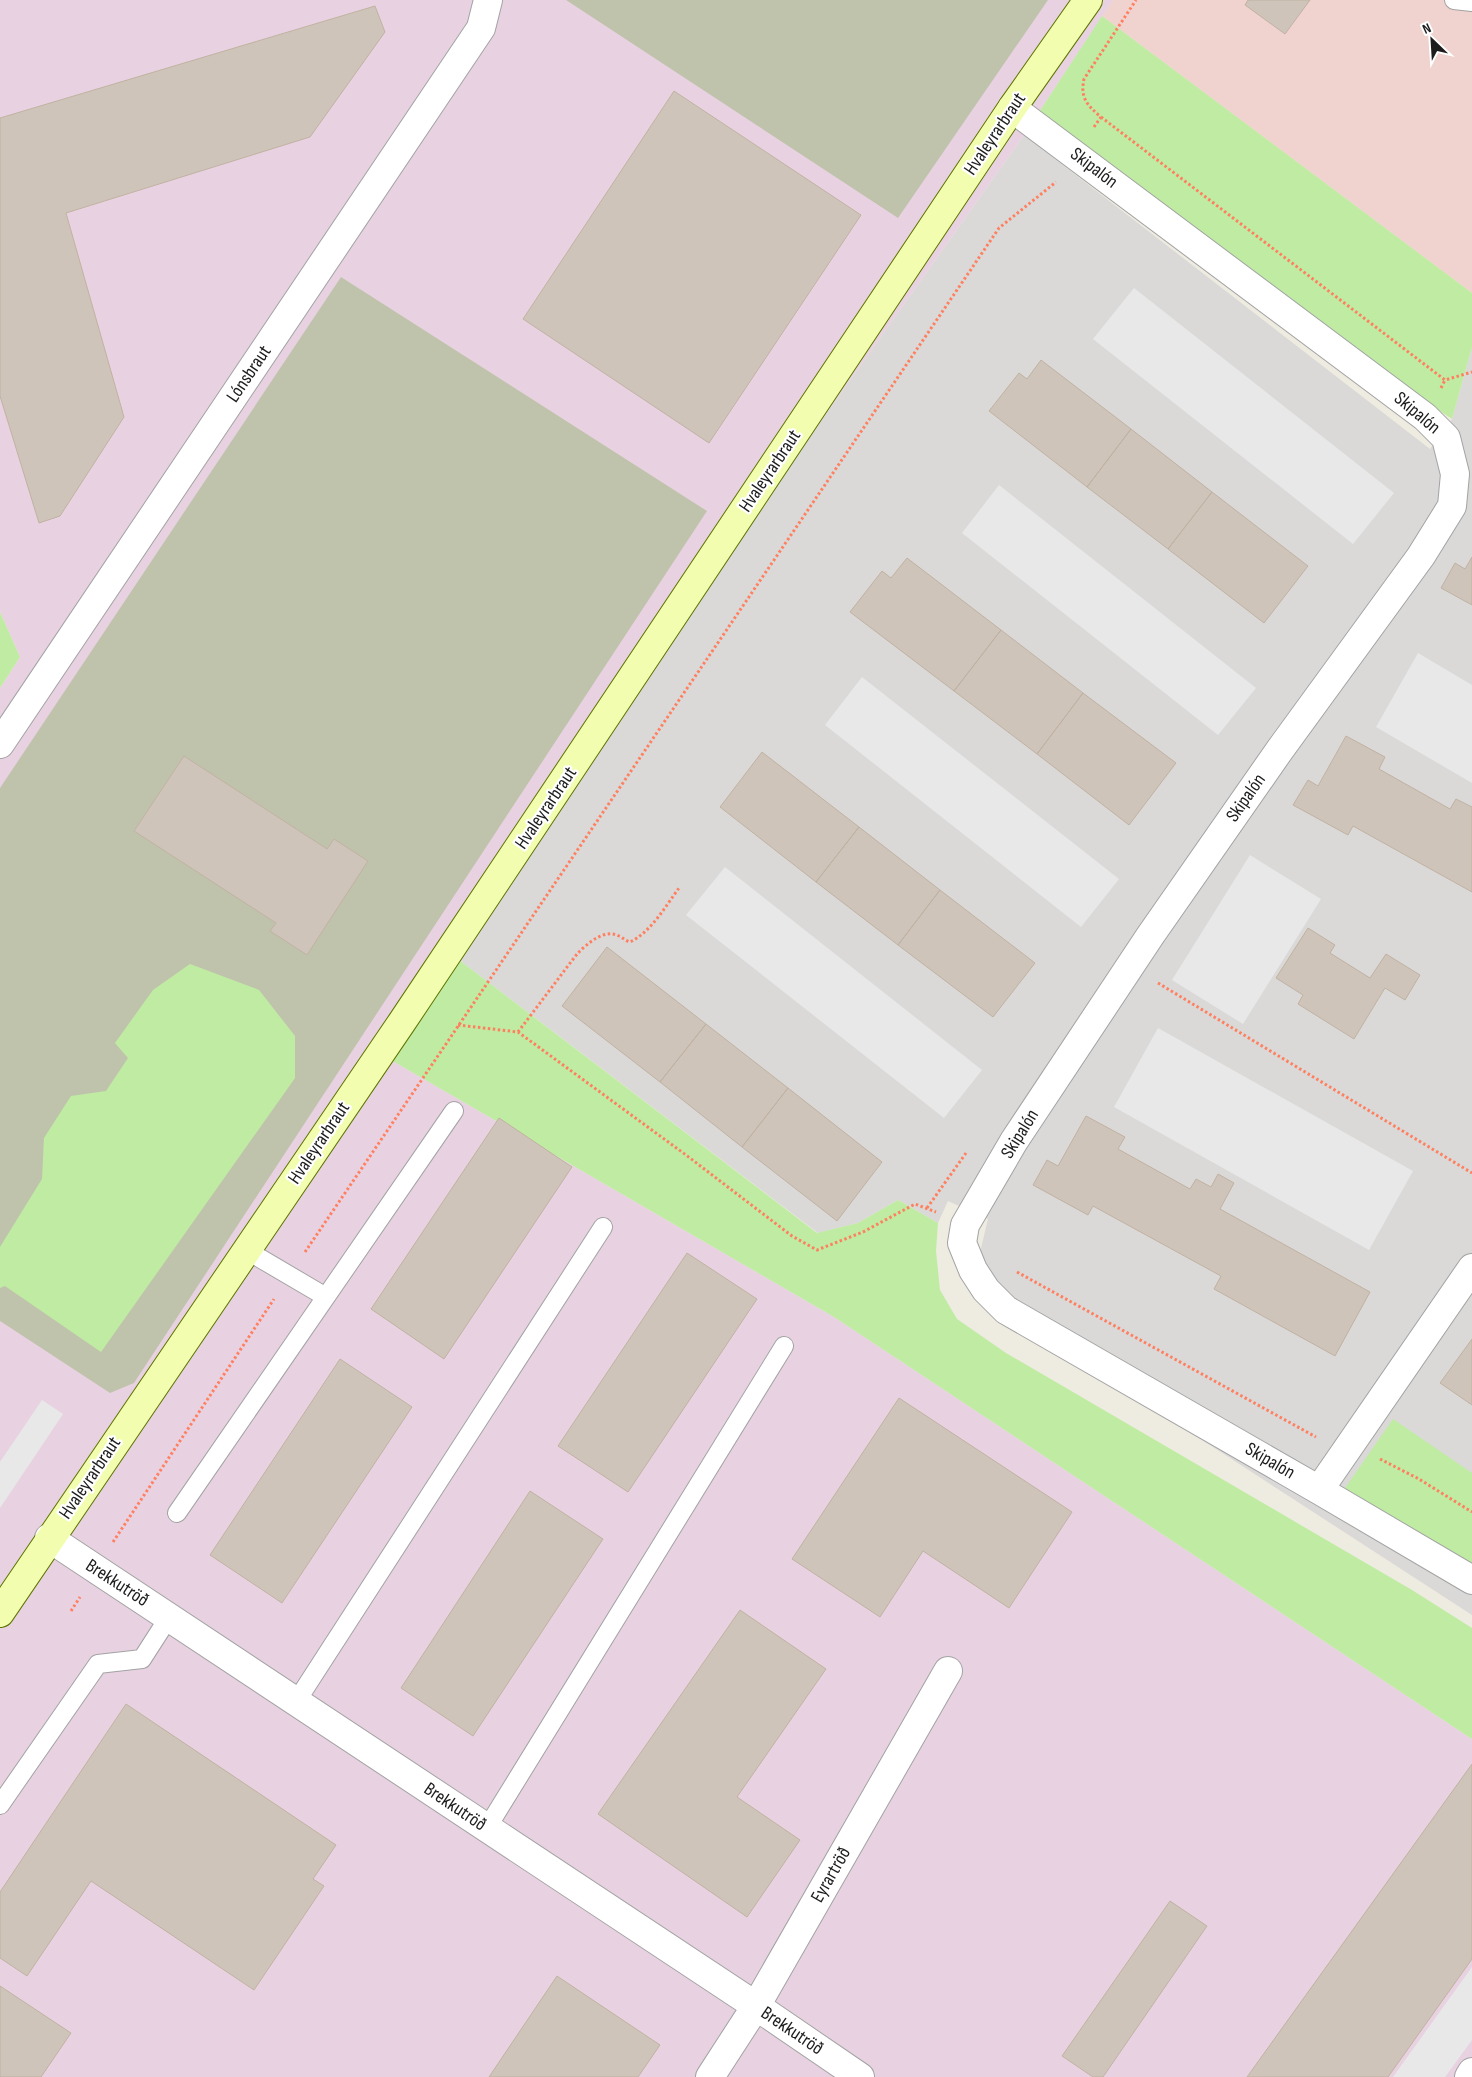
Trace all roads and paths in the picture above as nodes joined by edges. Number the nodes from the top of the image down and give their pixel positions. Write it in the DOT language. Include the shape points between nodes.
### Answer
graph roads {
  1 [pos="488,0"];
  2 [pos="1088,0"];
  3 [pos="1136,0"];
  4 [pos="1454,0"];
  5 [pos="1472,2"];
  6 [pos="1012,108"];
  7 [pos="1101,117"];
  8 [pos="1075,154"];
  9 [pos="1472,372"];
  10 [pos="0,744"];
  11 [pos="678,888"];
  12 [pos="1130,966"];
  13 [pos="457,1025"];
  14 [pos="454,1111"];
  15 [pos="1472,1173"];
  16 [pos="602,1226"];
  17 [pos="246,1250"];
  18 [pos="1472,1268"];
  19 [pos="289,1276"];
  20 [pos="326,1297"];
  21 [pos="784,1346"];
  22 [pos="1319,1490"];
  23 [pos="177,1512"];
  24 [pos="49,1538"];
  25 [pos="97,1570"];
  26 [pos="1472,1580"];
  27 [pos="71,1611"];
  28 [pos="0,1613"];
  29 [pos="169,1617"];
  30 [pos="948,1671"];
  31 [pos="296,1702"];
  32 [pos="0,1805"];
  33 [pos="487,1828"];
  34 [pos="756,2006"];
  35 [pos="1472,2072"];
  36 [pos="710,2077"];
  37 [pos="860,2077"];
  38 [pos="1469,2077"];
  1 -- 10 [label="street, Lónsbraut" via="481,28"];
  2 -- 6 [label="street, Hvaleyrarbraut"];
  3 -- 7 [label="path" via="1084,80 1082,91 1088,106"];
  4 -- 5 [label="lane"];
  6 -- 8 [label="street, Skipalón"];
  6 -- 17 [label="street, Hvaleyrarbraut" via="408,1014"];
  7 -- 8 [label="path"];
  7 -- 9 [label="path" via="1445,380"];
  8 -- 12 [label="street, Skipalón" via="1425,417 1446,438 1455,474 1452,506 1421,556"];
  8 -- 13 [label="path" via="1054,185 999,228"];
  11 -- 13 [label="path" via="640,937 630,942 612,934 604,935 577,954 518,1032"];
  12 -- 15 [label="path"];
  12 -- 22 [label="street, Skipalón" via="1014,1140 965,1225 962,1243 986,1290 1006,1310"];
  13 -- 19 [label="path"];
  14 -- 20 [label="lane"];
  16 -- 31 [label="lane"];
  17 -- 19 [label="lane"];
  17 -- 24 [label="street, Hvaleyrarbraut"];
  18 -- 22 [label="street"];
  19 -- 20 [label="lane"];
  19 -- 25 [label="path"];
  20 -- 23 [label="lane"];
  21 -- 33 [label="lane"];
  22 -- 26 [label="street, Skipalón"];
  24 -- 25 [label="street, Brekkutröð"];
  24 -- 28 [label="street, Hvaleyrarbraut"];
  25 -- 27 [label="path"];
  25 -- 29 [label="street, Brekkutröð"];
  29 -- 31 [label="street, Brekkutröð"];
  29 -- 32 [label="lane" via="142,1658 98,1664"];
  30 -- 34 [label="street, Eyrartröð"];
  31 -- 33 [label="street, Brekkutröð"];
  33 -- 34 [label="street, Brekkutröð"];
  34 -- 36 [label="street, Eyrartröð"];
  34 -- 37 [label="street, Brekkutröð"];
  35 -- 38 [label="street"];
}
